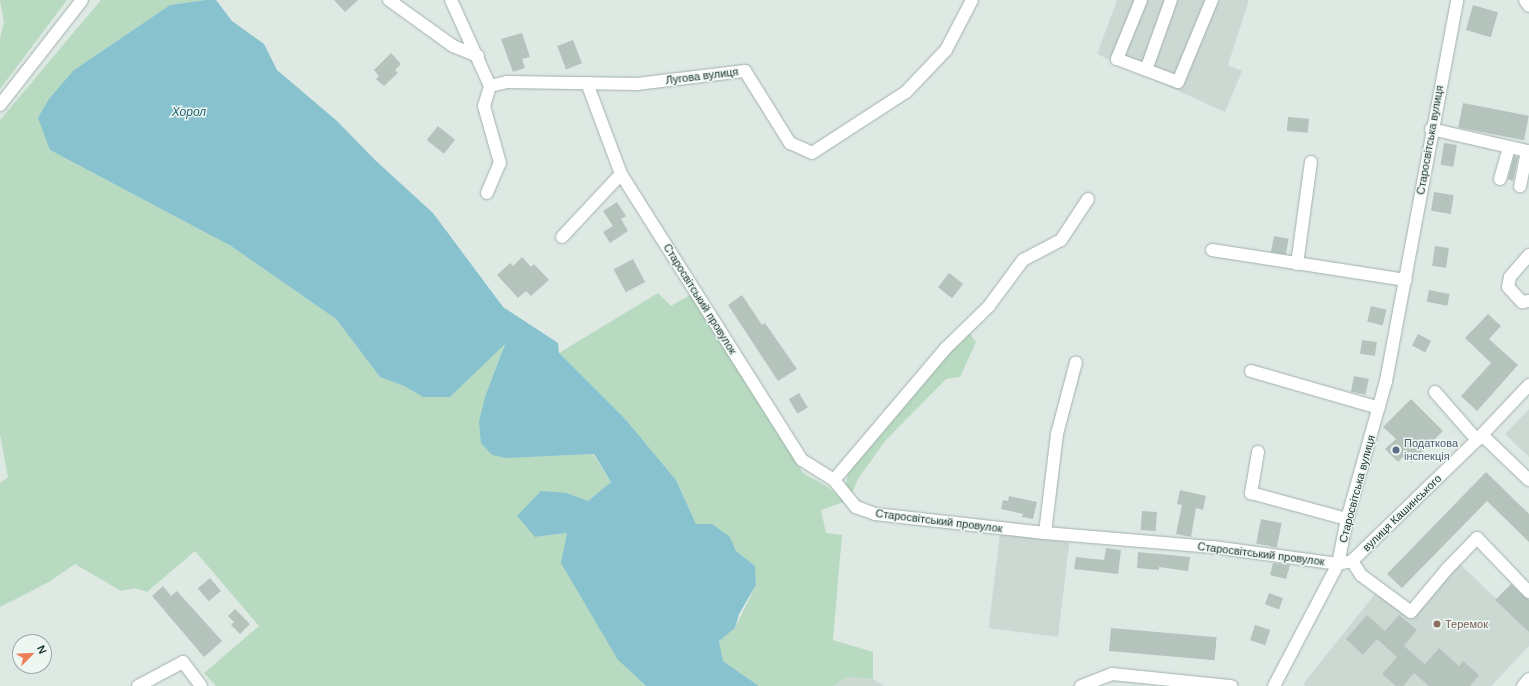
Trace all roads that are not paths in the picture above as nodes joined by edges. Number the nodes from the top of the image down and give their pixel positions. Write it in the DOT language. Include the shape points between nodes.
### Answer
graph roads {
  1 [pos="82,0"];
  2 [pos="389,0"];
  3 [pos="451,0"];
  4 [pos="972,0"];
  5 [pos="1141,0"];
  6 [pos="1171,0"];
  7 [pos="1212,0"];
  8 [pos="1457,0"];
  9 [pos="1525,0"];
  10 [pos="1529,6"];
  11 [pos="478,56"];
  12 [pos="1146,70"];
  13 [pos="587,83"];
  14 [pos="490,86"];
  15 [pos="0,105"];
  16 [pos="1432,129"];
  17 [pos="1509,147"];
  18 [pos="1311,162"];
  19 [pos="621,174"];
  20 [pos="1500,179"];
  21 [pos="1520,186"];
  22 [pos="487,193"];
  23 [pos="1088,199"];
  24 [pos="562,237"];
  25 [pos="1212,250"];
  26 [pos="1529,255"];
  27 [pos="1297,264"];
  28 [pos="1406,280"];
  29 [pos="1529,301"];
  30 [pos="1076,362"];
  31 [pos="1251,372"];
  32 [pos="1529,385"];
  33 [pos="1435,392"];
  34 [pos="1379,408"];
  35 [pos="1480,437"];
  36 [pos="1258,452"];
  37 [pos="834,480"];
  38 [pos="1529,480"];
  39 [pos="1347,519"];
  40 [pos="1045,533"];
  41 [pos="1352,562"];
  42 [pos="1338,564"];
  43 [pos="1529,592"];
  44 [pos="1529,679"];
  45 [pos="1278,684"];
  46 [pos="138,686"];
  47 [pos="201,686"];
  48 [pos="1082,686"];
  49 [pos="1231,686"];
  50 [pos="1523,686"];
  1 -- 15 [label="street"];
  2 -- 11 [label="street" via="453,46"];
  3 -- 11 [label="street"];
  4 -- 13 [label="street, Лугова вулиця" via="946,50 906,92 812,153 790,143 745,71 637,84"];
  5 -- 12 [label="street" via="1117,59"];
  6 -- 12 [label="street"];
  7 -- 12 [label="street" via="1178,82"];
  8 -- 16 [label="street, Старосвітська вулиця"];
  9 -- 10 [label="street"];
  11 -- 14 [label="street"];
  13 -- 14 [label="street, Лугова вулиця" via="507,82"];
  13 -- 19 [label="street, Старосвітський провулок"];
  14 -- 22 [label="street" via="484,106 500,163"];
  16 -- 17 [label="street"];
  16 -- 28 [label="street, Старосвітська вулиця"];
  17 -- 20 [label="street"];
  17 -- 21 [label="street" via="1527,151"];
  18 -- 27 [label="street"];
  19 -- 24 [label="street"];
  19 -- 37 [label="street, Старосвітський провулок" via="802,460"];
  23 -- 37 [label="street" via="1061,240 1024,260 989,306 945,349"];
  25 -- 27 [label="street"];
  26 -- 29 [label="street" via="1510,277 1508,287 1522,302"];
  27 -- 28 [label="street"];
  28 -- 34 [label="street, Старосвітська вулиця"];
  30 -- 40 [label="street" via="1057,434"];
  31 -- 34 [label="street"];
  32 -- 35 [label="street, вулиця Кашинського"];
  33 -- 35 [label="street"];
  34 -- 39 [label="street, Старосвітська вулиця"];
  35 -- 38 [label="street"];
  35 -- 41 [label="street, вулиця Кашинського"];
  36 -- 39 [label="street" via="1251,493"];
  37 -- 40 [label="street, Старосвітський провулок" via="856,507 874,514"];
  39 -- 42 [label="street, Старосвітська вулиця"];
  40 -- 42 [label="street, Старосвітський провулок" via="1213,547"];
  41 -- 42 [label="street"];
  41 -- 43 [label="street" via="1361,575 1410,612 1446,569 1477,538"];
  42 -- 45 [label="street, Старосвітська вулиця"];
  44 -- 50 [label="street"];
  46 -- 47 [label="street" via="183,662"];
  48 -- 49 [label="street" via="1112,674"];
}
